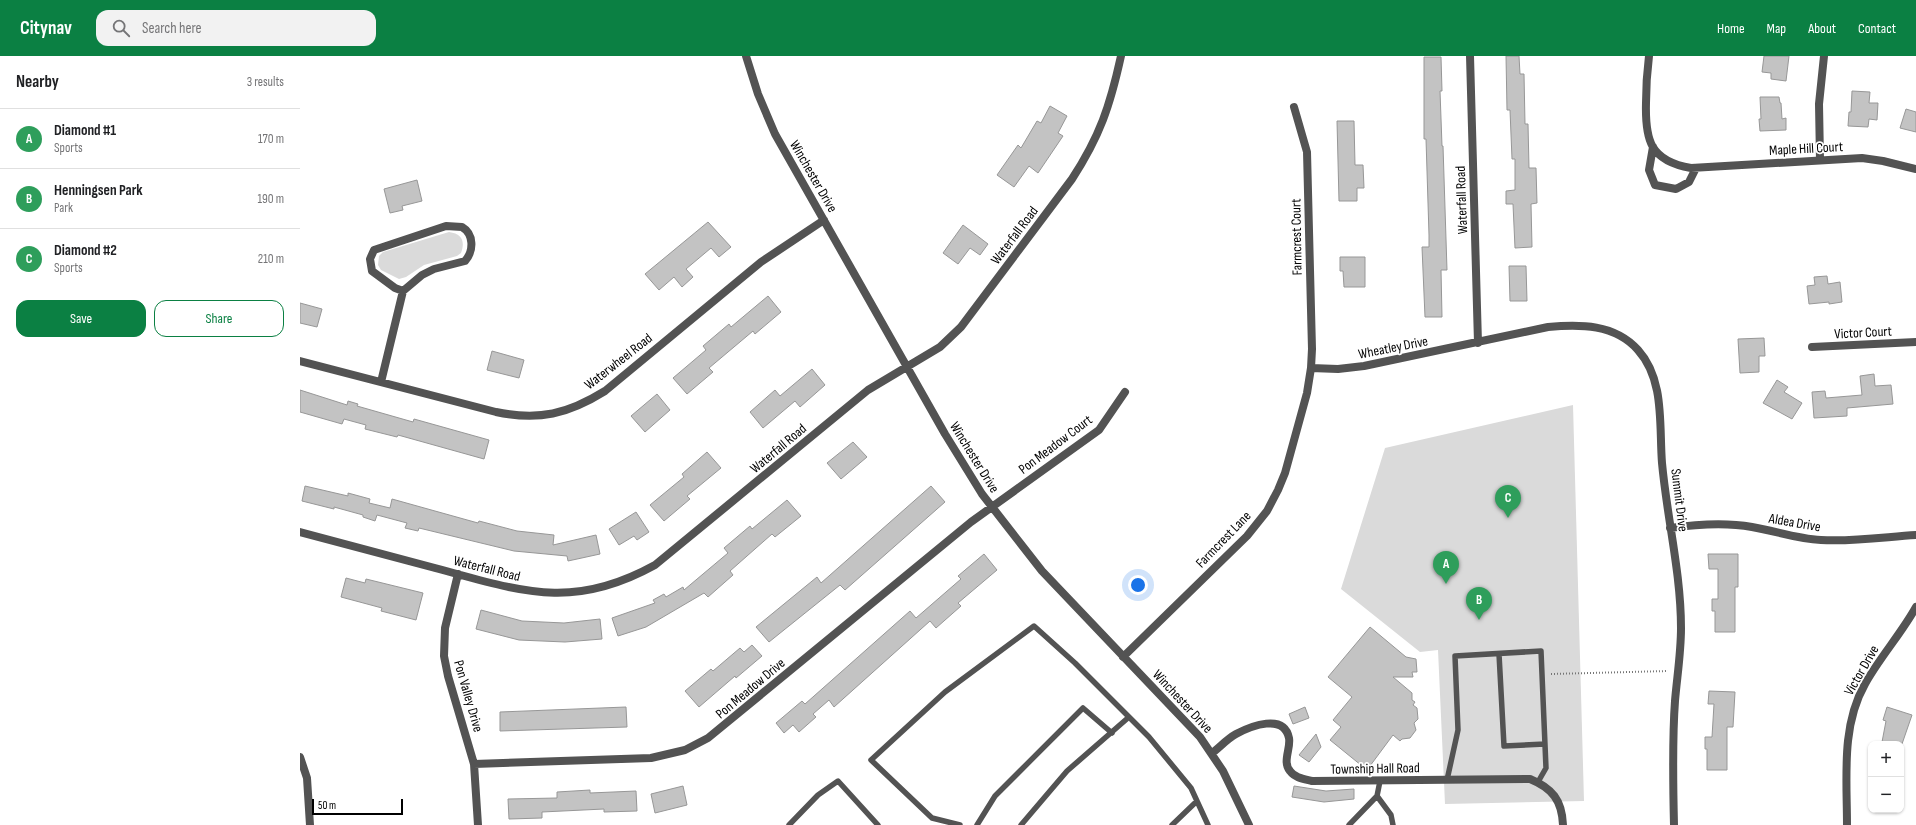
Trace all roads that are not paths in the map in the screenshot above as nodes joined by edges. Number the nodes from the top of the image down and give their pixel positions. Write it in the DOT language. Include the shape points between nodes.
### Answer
graph roads {
  1 [pos="746,56"];
  2 [pos="1121,56"];
  3 [pos="1470,56"];
  4 [pos="1649,56"];
  5 [pos="1824,56"];
  6 [pos="1294,107"];
  7 [pos="1653,147"];
  8 [pos="1820,160"];
  9 [pos="1696,168"];
  10 [pos="1916,169"];
  11 [pos="824,220"];
  12 [pos="403,291"];
  13 [pos="1478,342"];
  14 [pos="1916,342"];
  15 [pos="1812,347"];
  16 [pos="300,361"];
  17 [pos="907,366"];
  18 [pos="1311,368"];
  19 [pos="381,382"];
  20 [pos="1125,392"];
  21 [pos="992,507"];
  22 [pos="1670,528"];
  23 [pos="300,532"];
  24 [pos="1916,535"];
  25 [pos="458,574"];
  26 [pos="1916,607"];
  27 [pos="1499,654"];
  28 [pos="1123,657"];
  29 [pos="1129,717"];
  30 [pos="1112,733"];
  31 [pos="1545,744"];
  32 [pos="1212,753"];
  33 [pos="300,757"];
  34 [pos="474,764"];
  35 [pos="1380,780"];
  36 [pos="1447,780"];
  37 [pos="1538,782"];
  38 [pos="1377,796"];
  39 [pos="1197,801"];
  40 [pos="943,823"];
  41 [pos="310,825"];
  42 [pos="478,825"];
  43 [pos="789,825"];
  44 [pos="878,825"];
  45 [pos="960,825"];
  46 [pos="977,825"];
  47 [pos="1021,825"];
  48 [pos="1172,825"];
  49 [pos="1208,825"];
  50 [pos="1249,825"];
  51 [pos="1349,825"];
  52 [pos="1393,825"];
  53 [pos="1563,825"];
  54 [pos="1674,825"];
  55 [pos="1847,825"];
  1 -- 11 [label="street, Winchester Drive" via="766,114"];
  2 -- 17 [label="street, Waterfall Road" via="1112,98 1102,126 1072,179 961,327 940,347"];
  3 -- 13 [label="street, Waterfall Road"];
  4 -- 7 [label="street, Maple Hill Court" via="1646,126"];
  5 -- 8 [label="street" via="1819,104"];
  6 -- 18 [label="street, Farmcrest Court" via="1307,152"];
  7 -- 9 [label="street, Maple Hill Court" via="1670,163"];
  7 -- 9 [label="street, Maple Hill Court" via="1649,170 1655,185 1676,189 1689,182"];
  8 -- 9 [label="street, Maple Hill Court"];
  8 -- 10 [label="street, Maple Hill Court" via="1862,158"];
  11 -- 17 [label="street, Winchester Drive"];
  11 -- 19 [label="street, Waterwheel Road" via="761,262 604,391 569,410 540,416 509,415"];
  12 -- 12 [label="street" via="422,275 434,269 465,261 471,250 466,229 446,226 374,250 370,259 372,271 394,288"];
  12 -- 19 [label="street"];
  13 -- 18 [label="street, Wheatley Drive" via="1364,366 1338,369"];
  13 -- 22 [label="street, Summit Drive" via="1548,327 1570,325 1605,329 1621,335 1630,342 1646,360 1657,387"];
  14 -- 15 [label="street, Victor Court"];
  16 -- 19 [label="street, Waterwheel Road"];
  17 -- 21 [label="street, Winchester Drive" via="945,434"];
  17 -- 25 [label="street, Waterfall Road" via="868,390 675,551 634,577 595,589 549,594 514,589"];
  18 -- 28 [label="street, Farmcrest Lane" via="1307,394 1285,473 1267,510 1247,536"];
  20 -- 21 [label="street, Pon Meadow Court" via="1099,430"];
  21 -- 28 [label="street, Winchester Drive" via="1042,571"];
  21 -- 34 [label="street, Pon Meadow Drive" via="720,731 697,745 673,754 651,758"];
  22 -- 24 [label="street, Aldea Drive" via="1699,524 1732,524 1797,538 1822,540"];
  22 -- 54 [label="street, Summit Drive" via="1679,590 1681,627 1673,740"];
  23 -- 25 [label="street, Waterfall Road"];
  25 -- 34 [label="street, Pon Valley Drive" via="445,628 444,656"];
  26 -- 55 [label="street, Victor Drive" via="1865,684 1852,715 1847,747"];
  27 -- 31 [label="lane" via="1504,746"];
  27 -- 31 [label="lane" via="1541,651"];
  27 -- 36 [label="lane" via="1455,656 1458,730"];
  28 -- 32 [label="street, Winchester Drive" via="1182,716"];
  29 -- 30 [label="lane"];
  29 -- 39 [label="lane" via="1191,788"];
  29 -- 40 [label="lane" via="1034,626 945,692 871,760 932,818"];
  30 -- 46 [label="lane" via="1083,708 996,796"];
  30 -- 47 [label="lane" via="1068,771"];
  31 -- 37 [label="lane" via="1546,768"];
  32 -- 35 [label="street, Township Hall Road" via="1237,734 1267,723 1284,727 1289,737 1286,763 1289,771 1299,778 1312,781"];
  32 -- 50 [label="street, Winchester Drive" via="1233,789"];
  33 -- 41 [label="street" via="307,778"];
  34 -- 42 [label="street, Pon Valley Drive"];
  35 -- 36 [label="street, Township Hall Road"];
  35 -- 38 [label="lane"];
  36 -- 37 [label="street, Township Hall Road" via="1530,779"];
  37 -- 53 [label="street" via="1558,800"];
  38 -- 51 [label="lane"];
  38 -- 52 [label="lane" via="1391,815"];
  39 -- 48 [label="lane"];
  39 -- 49 [label="lane"];
  40 -- 45 [label="lane"];
  43 -- 44 [label="lane" via="818,795 838,780"];
}
